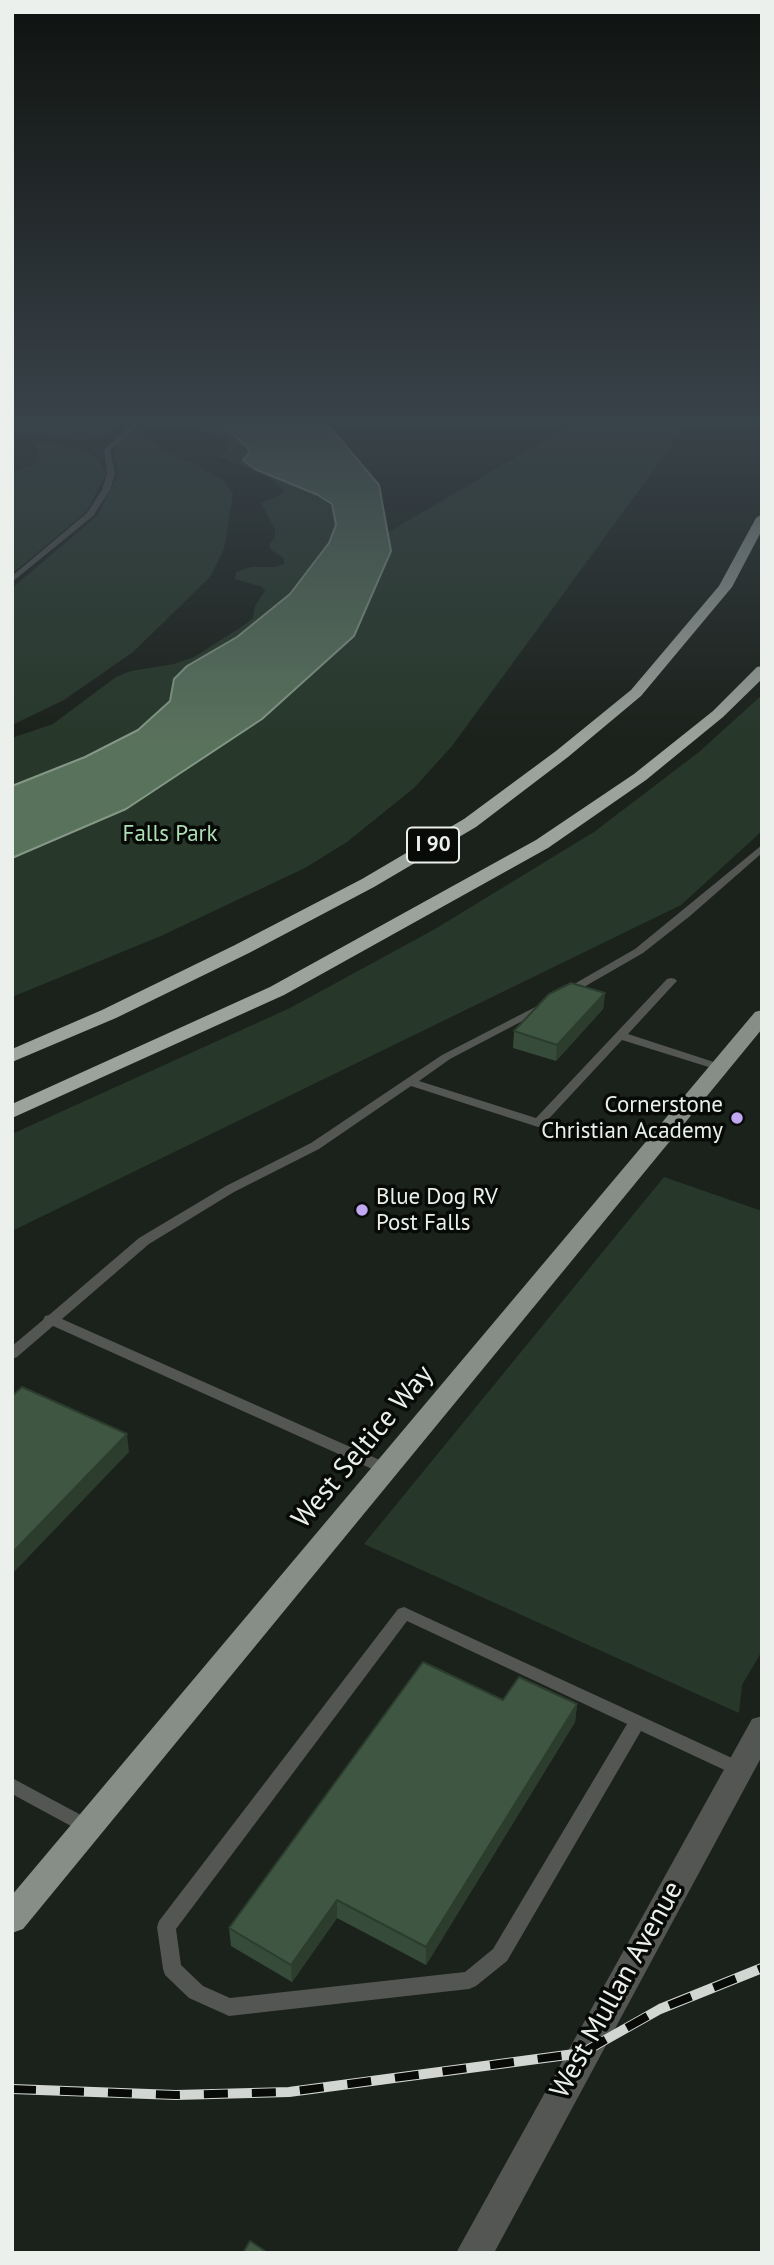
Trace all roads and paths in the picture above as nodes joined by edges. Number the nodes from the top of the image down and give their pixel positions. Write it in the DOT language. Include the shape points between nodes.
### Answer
graph roads {
  1 [pos="69,532"];
  2 [pos="755,532"];
  3 [pos="12,580"];
  4 [pos="762,670"];
  5 [pos="762,848"];
  6 [pos="671,981"];
  7 [pos="762,1016"];
  8 [pos="620,1035"];
  9 [pos="12,1056"];
  10 [pos="719,1067"];
  11 [pos="411,1082"];
  12 [pos="12,1114"];
  13 [pos="50,1319"];
  14 [pos="12,1354"];
  15 [pos="386,1469"];
  16 [pos="637,1722"];
  17 [pos="762,1728"];
  18 [pos="739,1769"];
  19 [pos="12,1785"];
  20 [pos="89,1827"];
  21 [pos="12,1919"];
  22 [pos="474,2253"];
  1 -- 3 [label="lane"];
  2 -- 9 [label="highway, I 90" via="725,587 636,693 470,823 242,949"];
  4 -- 12 [label="highway, I 90" via="682,745 530,851 341,958"];
  5 -- 11 [label="lane" via="639,951 446,1057"];
  6 -- 8 [label="lane"];
  7 -- 10 [label="main road, West Seltice Way"];
  8 -- 10 [label="lane"];
  8 -- 11 [label="lane" via="538,1123"];
  10 -- 15 [label="main road, West Seltice Way"];
  11 -- 13 [label="lane" via="315,1146 230,1189 144,1241"];
  13 -- 14 [label="lane"];
  13 -- 15 [label="lane"];
  15 -- 20 [label="main road, West Seltice Way"];
  16 -- 16 [label="lane" via="404,1613 166,1927 172,1969 196,1992 229,2007 470,1980 500,1955"];
  16 -- 18 [label="lane"];
  17 -- 18 [label="street, West Mullan Avenue"];
  18 -- 22 [label="street, West Mullan Avenue"];
  19 -- 20 [label="lane"];
  20 -- 21 [label="main road, West Seltice Way"];
}
